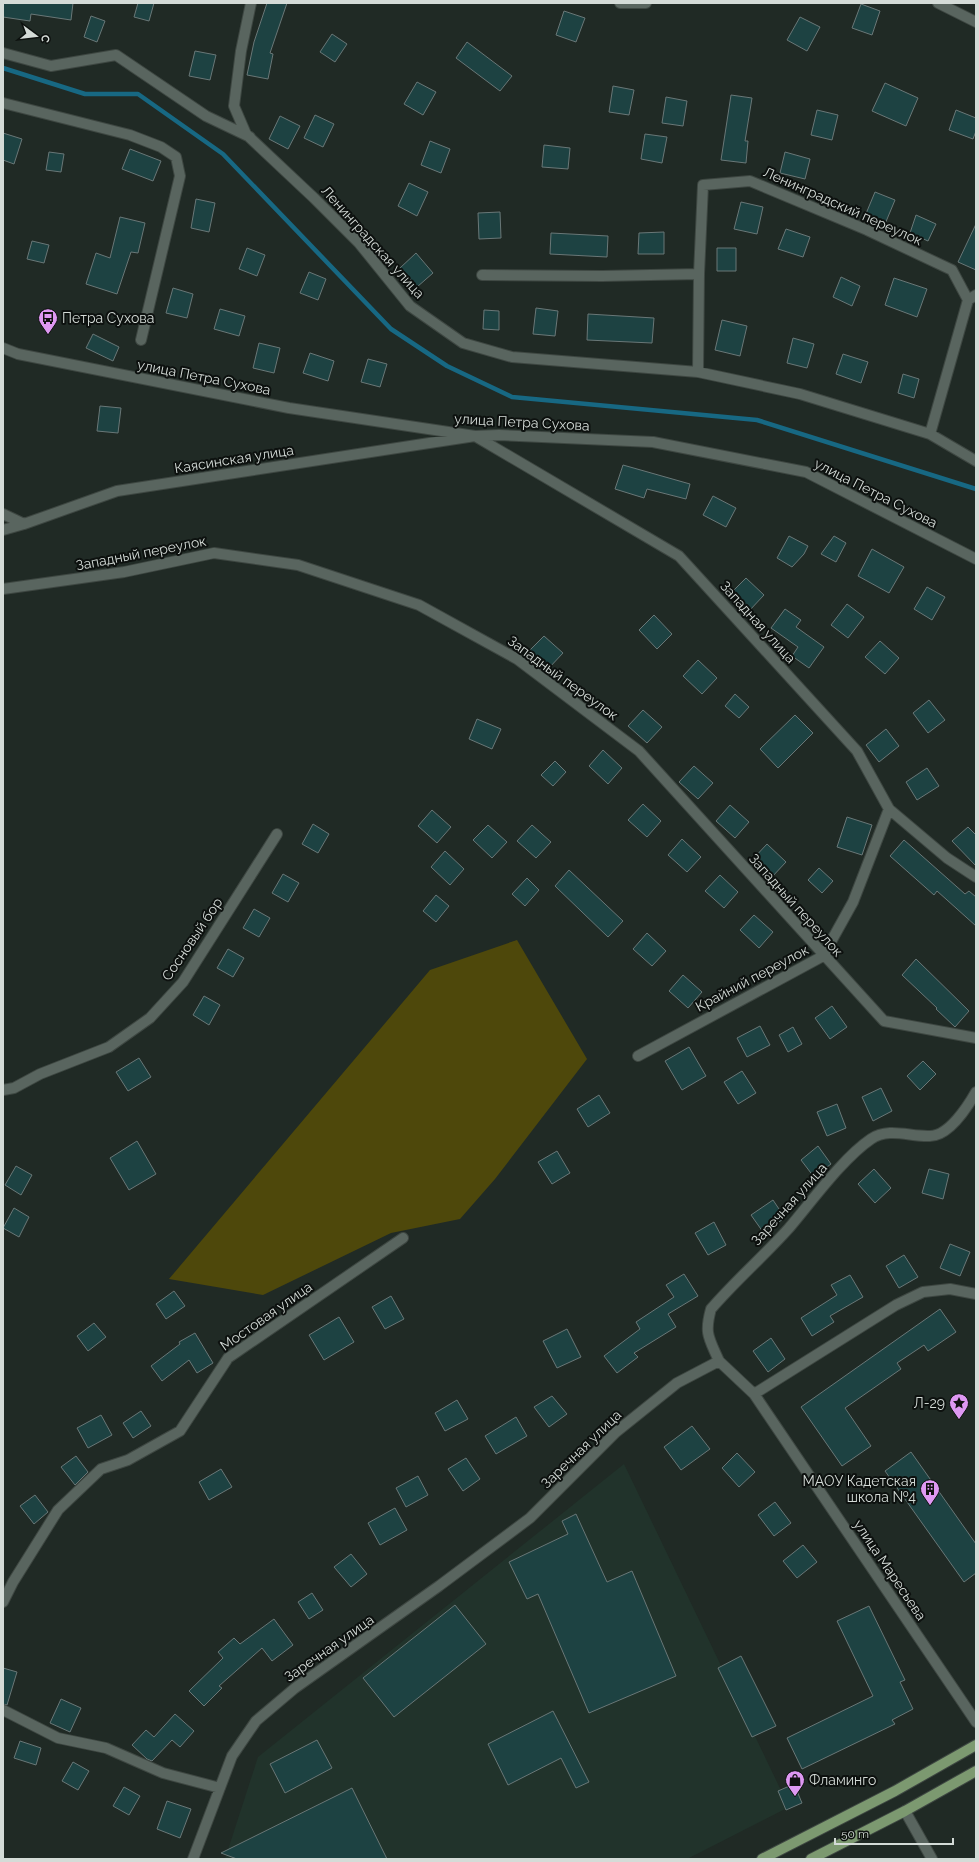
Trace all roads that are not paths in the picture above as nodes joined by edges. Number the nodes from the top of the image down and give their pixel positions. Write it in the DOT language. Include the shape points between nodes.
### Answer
graph roads {
  1 [pos="251,3"];
  2 [pos="620,3"];
  3 [pos="646,3"];
  4 [pos="938,3"];
  5 [pos="976,22"];
  6 [pos="3,53"];
  7 [pos="3,103"];
  8 [pos="250,137"];
  9 [pos="699,274"];
  10 [pos="482,275"];
  11 [pos="972,298"];
  12 [pos="141,340"];
  13 [pos="3,348"];
  14 [pos="698,372"];
  15 [pos="930,434"];
  16 [pos="475,436"];
  17 [pos="976,461"];
  18 [pos="3,514"];
  19 [pos="24,524"];
  20 [pos="3,530"];
  21 [pos="976,559"];
  22 [pos="3,590"];
  23 [pos="889,809"];
  24 [pos="277,834"];
  25 [pos="976,877"];
  26 [pos="823,956"];
  27 [pos="976,1038"];
  28 [pos="638,1056"];
  29 [pos="3,1090"];
  30 [pos="976,1092"];
  31 [pos="403,1238"];
  32 [pos="976,1294"];
  33 [pos="719,1361"];
  34 [pos="754,1394"];
  35 [pos="3,1602"];
  36 [pos="3,1710"];
  37 [pos="976,1722"];
  38 [pos="976,1745"];
  39 [pos="976,1771"];
  40 [pos="220,1788"];
  41 [pos="905,1811"];
  42 [pos="194,1859"];
  43 [pos="762,1859"];
  44 [pos="811,1859"];
  45 [pos="932,1859"];
  1 -- 8 [label="street, Ленинградская улица" via="241,50 234,106 246,134"];
  2 -- 3 [label="street"];
  4 -- 5 [label="street"];
  6 -- 8 [label="street, Ленинградская улица" via="50,66 116,55 206,116"];
  7 -- 12 [label="street" via="130,135 161,147 176,157 180,176"];
  8 -- 14 [label="street, Ленинградская улица" via="358,243 410,306 463,343 512,357"];
  9 -- 10 [label="street"];
  9 -- 11 [label="street, Ленинградский переулок" via="703,185 750,181 867,230 952,270"];
  9 -- 14 [label="street, Ленинградский переулок"];
  11 -- 15 [label="street"];
  13 -- 16 [label="street, улица Петра Сухова" via="18,354 289,408"];
  14 -- 15 [label="street" via="800,394"];
  15 -- 17 [label="street"];
  16 -- 19 [label="street, Каясинская улица" via="117,491"];
  16 -- 21 [label="street, улица Петра Сухова" via="652,442 806,472"];
  16 -- 23 [label="street, Западная улица" via="679,556 857,751"];
  18 -- 19 [label="street"];
  19 -- 20 [label="street"];
  22 -- 26 [label="street, Западный переулок" via="124,572 214,552 298,565 420,605 517,659 639,751"];
  23 -- 25 [label="street, Западная улица" via="947,858"];
  23 -- 26 [label="street, Крайний переулок" via="853,902"];
  24 -- 29 [label="street, Сосновый бор" via="183,982 150,1018 109,1047 40,1074 14,1088"];
  26 -- 27 [label="street, Западный переулок" via="884,1021"];
  26 -- 28 [label="street, Крайний переулок"];
  30 -- 33 [label="street, Заречная улица" via="963,1114 947,1128 931,1137 891,1132 872,1138 847,1160 787,1229 711,1309 707,1335"];
  31 -- 35 [label="street, Мостовая улица" via="228,1358 180,1430 128,1460 101,1469 58,1510"];
  32 -- 34 [label="street" via="950,1289 923,1292 896,1305"];
  33 -- 34 [label="street, улица Маресьева"];
  33 -- 40 [label="street, Заречная улица" via="677,1384 616,1432 530,1518 295,1688 256,1721 232,1756"];
  34 -- 37 [label="street, улица Маресьева"];
  36 -- 40 [label="street" via="58,1738 106,1748 163,1773"];
  38 -- 43 [label="main road" via="895,1791"];
  39 -- 41 [label="main road"];
  40 -- 42 [label="street, Заречная улица"];
  41 -- 44 [label="main road"];
  41 -- 45 [label="street"];
}
